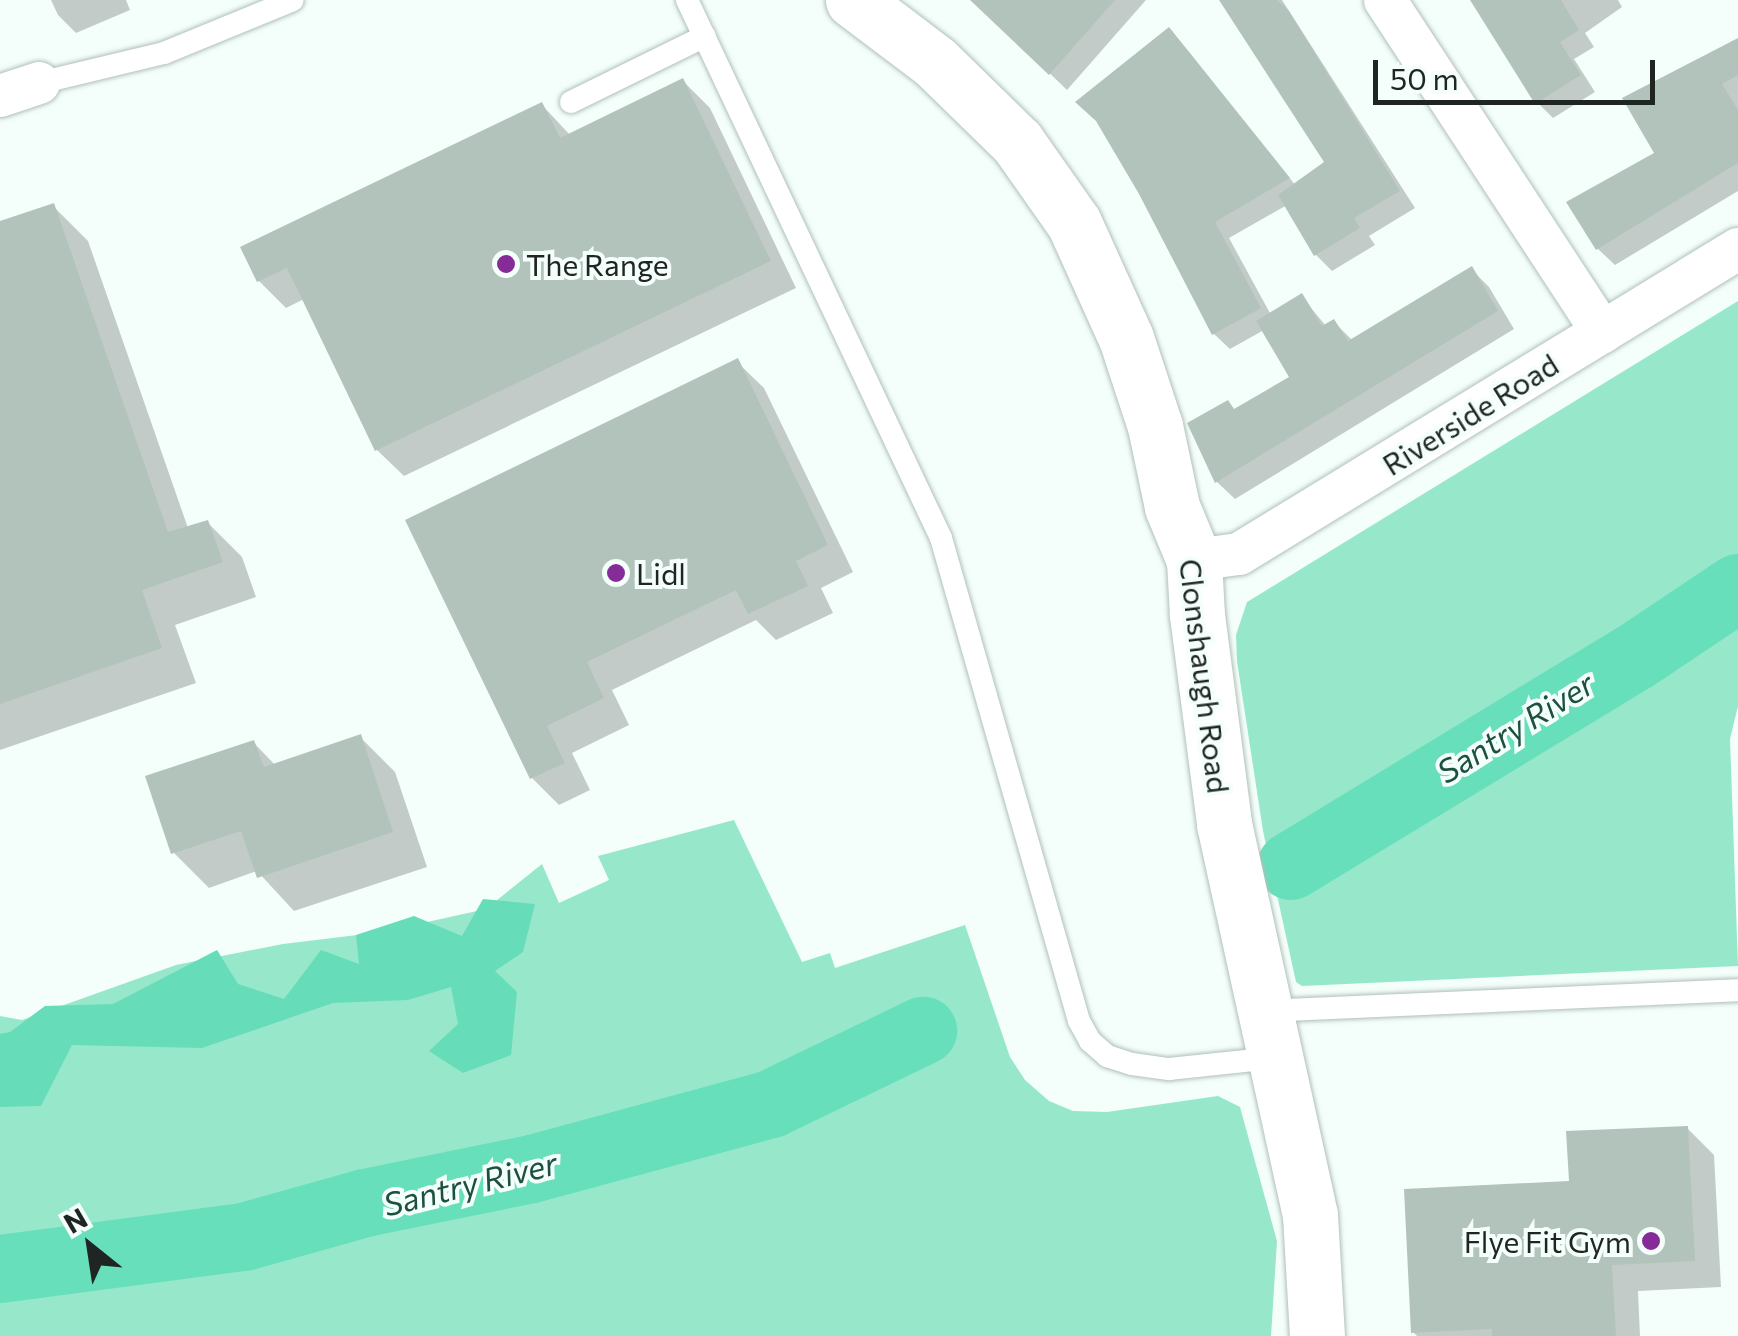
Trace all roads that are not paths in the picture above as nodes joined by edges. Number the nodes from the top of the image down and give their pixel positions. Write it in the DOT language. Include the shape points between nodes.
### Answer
graph roads {
  1 [pos="293,0"];
  2 [pos="687,0"];
  3 [pos="853,0"];
  4 [pos="1385,0"];
  5 [pos="705,36"];
  6 [pos="19,89"];
  7 [pos="572,102"];
  8 [pos="1738,250"];
  9 [pos="1602,332"];
  10 [pos="1194,560"];
  11 [pos="1738,990"];
  12 [pos="1268,1035"];
  13 [pos="1318,1336"];
  1 -- 6 [label="lane" via="164,52"];
  2 -- 5 [label="lane"];
  3 -- 10 [label="street, Clonshaugh Road" via="934,62 1017,142 1074,223 1126,338 1172,507"];
  4 -- 9 [label="street"];
  5 -- 7 [label="lane"];
  5 -- 12 [label="lane" via="941,538 1084,1031 1106,1056 1169,1069"];
  8 -- 9 [label="street, Riverside Road"];
  9 -- 10 [label="street, Riverside Road" via="1239,554"];
  10 -- 12 [label="street, Clonshaugh Road" via="1224,824"];
  11 -- 12 [label="lane"];
  12 -- 13 [label="street, Clonshaugh Road" via="1310,1215"];
}
